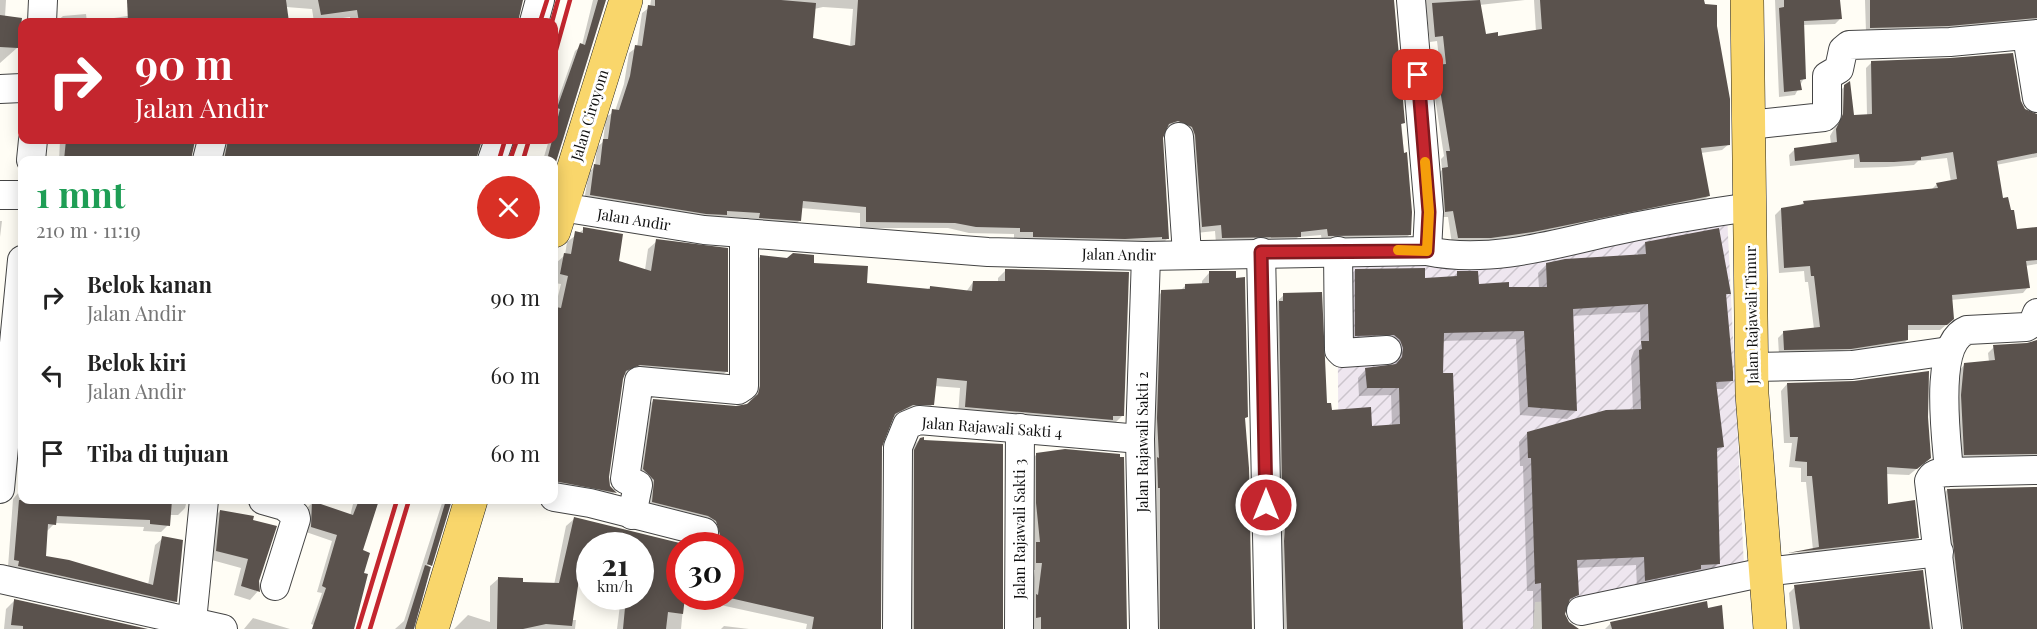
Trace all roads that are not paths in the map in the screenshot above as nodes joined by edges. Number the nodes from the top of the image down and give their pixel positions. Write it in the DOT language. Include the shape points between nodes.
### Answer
graph roads {
  1 [pos="43,0"];
  2 [pos="540,0"];
  3 [pos="626,0"];
  4 [pos="1411,0"];
  5 [pos="1747,0"];
  6 [pos="42,18"];
  7 [pos="535,18"];
  8 [pos="2032,35"];
  9 [pos="18,88"];
  10 [pos="0,89"];
  11 [pos="2037,98"];
  12 [pos="1749,125"];
  13 [pos="1179,137"];
  14 [pos="0,195"];
  15 [pos="18,195"];
  16 [pos="1750,207"];
  17 [pos="558,216"];
  18 [pos="558,219"];
  19 [pos="744,233"];
  20 [pos="1338,251"];
  21 [pos="1427,251"];
  22 [pos="1261,252"];
  23 [pos="1187,254"];
  24 [pos="1146,256"];
  25 [pos="18,282"];
  26 [pos="2037,313"];
  27 [pos="7,343"];
  28 [pos="1387,350"];
  29 [pos="1949,351"];
  30 [pos="1752,367"];
  31 [pos="1020,429"];
  32 [pos="1140,439"];
  33 [pos="2037,470"];
  34 [pos="1948,472"];
  35 [pos="0,489"];
  36 [pos="558,498"];
  37 [pos="204,504"];
  38 [pos="277,504"];
  39 [pos="470,504"];
  40 [pos="632,515"];
  41 [pos="704,532"];
  42 [pos="1939,552"];
  43 [pos="1765,572"];
  44 [pos="0,579"];
  45 [pos="275,586"];
  46 [pos="1581,611"];
  47 [pos="192,621"];
  48 [pos="223,629"];
  49 [pos="432,629"];
  50 [pos="897,629"];
  51 [pos="1019,629"];
  52 [pos="1144,629"];
  53 [pos="1269,629"];
  54 [pos="1770,629"];
  55 [pos="1947,629"];
  1 -- 6 [label="street"];
  2 -- 7 [label="street"];
  3 -- 17 [label="main road, Jalan Ciroyom"];
  4 -- 21 [label="street" via="1429,212"];
  5 -- 12 [label="main road, Jalan Rajawali Timur"];
  8 -- 11 [label="street"];
  8 -- 12 [label="street" via="1849,45 1843,50 1839,69 1827,76 1824,117"];
  9 -- 10 [label="street"];
  12 -- 16 [label="main road, Jalan Rajawali Timur"];
  13 -- 23 [label="street"];
  14 -- 15 [label="street"];
  16 -- 21 [label="street, Jalan Andir" via="1698,213 1553,247 1451,256"];
  16 -- 30 [label="main road, Jalan Rajawali Timur"];
  18 -- 19 [label="street, Jalan Andir"];
  19 -- 24 [label="street, Jalan Andir" via="988,252"];
  19 -- 40 [label="street" via="744,386 738,390 639,381 625,479 638,485"];
  20 -- 21 [label="street, Jalan Andir"];
  20 -- 22 [label="street, Jalan Andir"];
  20 -- 28 [label="street" via="1339,350"];
  22 -- 23 [label="street, Jalan Andir"];
  22 -- 53 [label="street"];
  23 -- 24 [label="street, Jalan Andir"];
  24 -- 32 [label="street, Jalan Rajawali Sakti 2"];
  25 -- 27 [label="street"];
  26 -- 29 [label="street" via="2033,323 2026,327 1960,333"];
  27 -- 35 [label="street"];
  29 -- 30 [label="street" via="1852,365"];
  29 -- 34 [label="street" via="1945,382"];
  30 -- 43 [label="main road, Jalan Rajawali Timur"];
  31 -- 32 [label="street, Jalan Rajawali Sakti 4"];
  31 -- 50 [label="street, Jalan Rajawali Sakti 4" via="919,420 907,425 898,447"];
  31 -- 51 [label="street, Jalan Rajawali Sakti 3"];
  32 -- 52 [label="street, Jalan Rajawali Sakti 2"];
  33 -- 34 [label="street"];
  34 -- 42 [label="street" via="1934,473 1929,481"];
  36 -- 40 [label="street"];
  37 -- 47 [label="street"];
  38 -- 45 [label="street" via="296,519"];
  39 -- 49 [label="main road"];
  40 -- 41 [label="street"];
  42 -- 43 [label="street"];
  42 -- 55 [label="street"];
  43 -- 46 [label="street"];
  43 -- 54 [label="main road, Jalan Rajawali Timur"];
  44 -- 47 [label="street"];
  47 -- 48 [label="street"];
}
